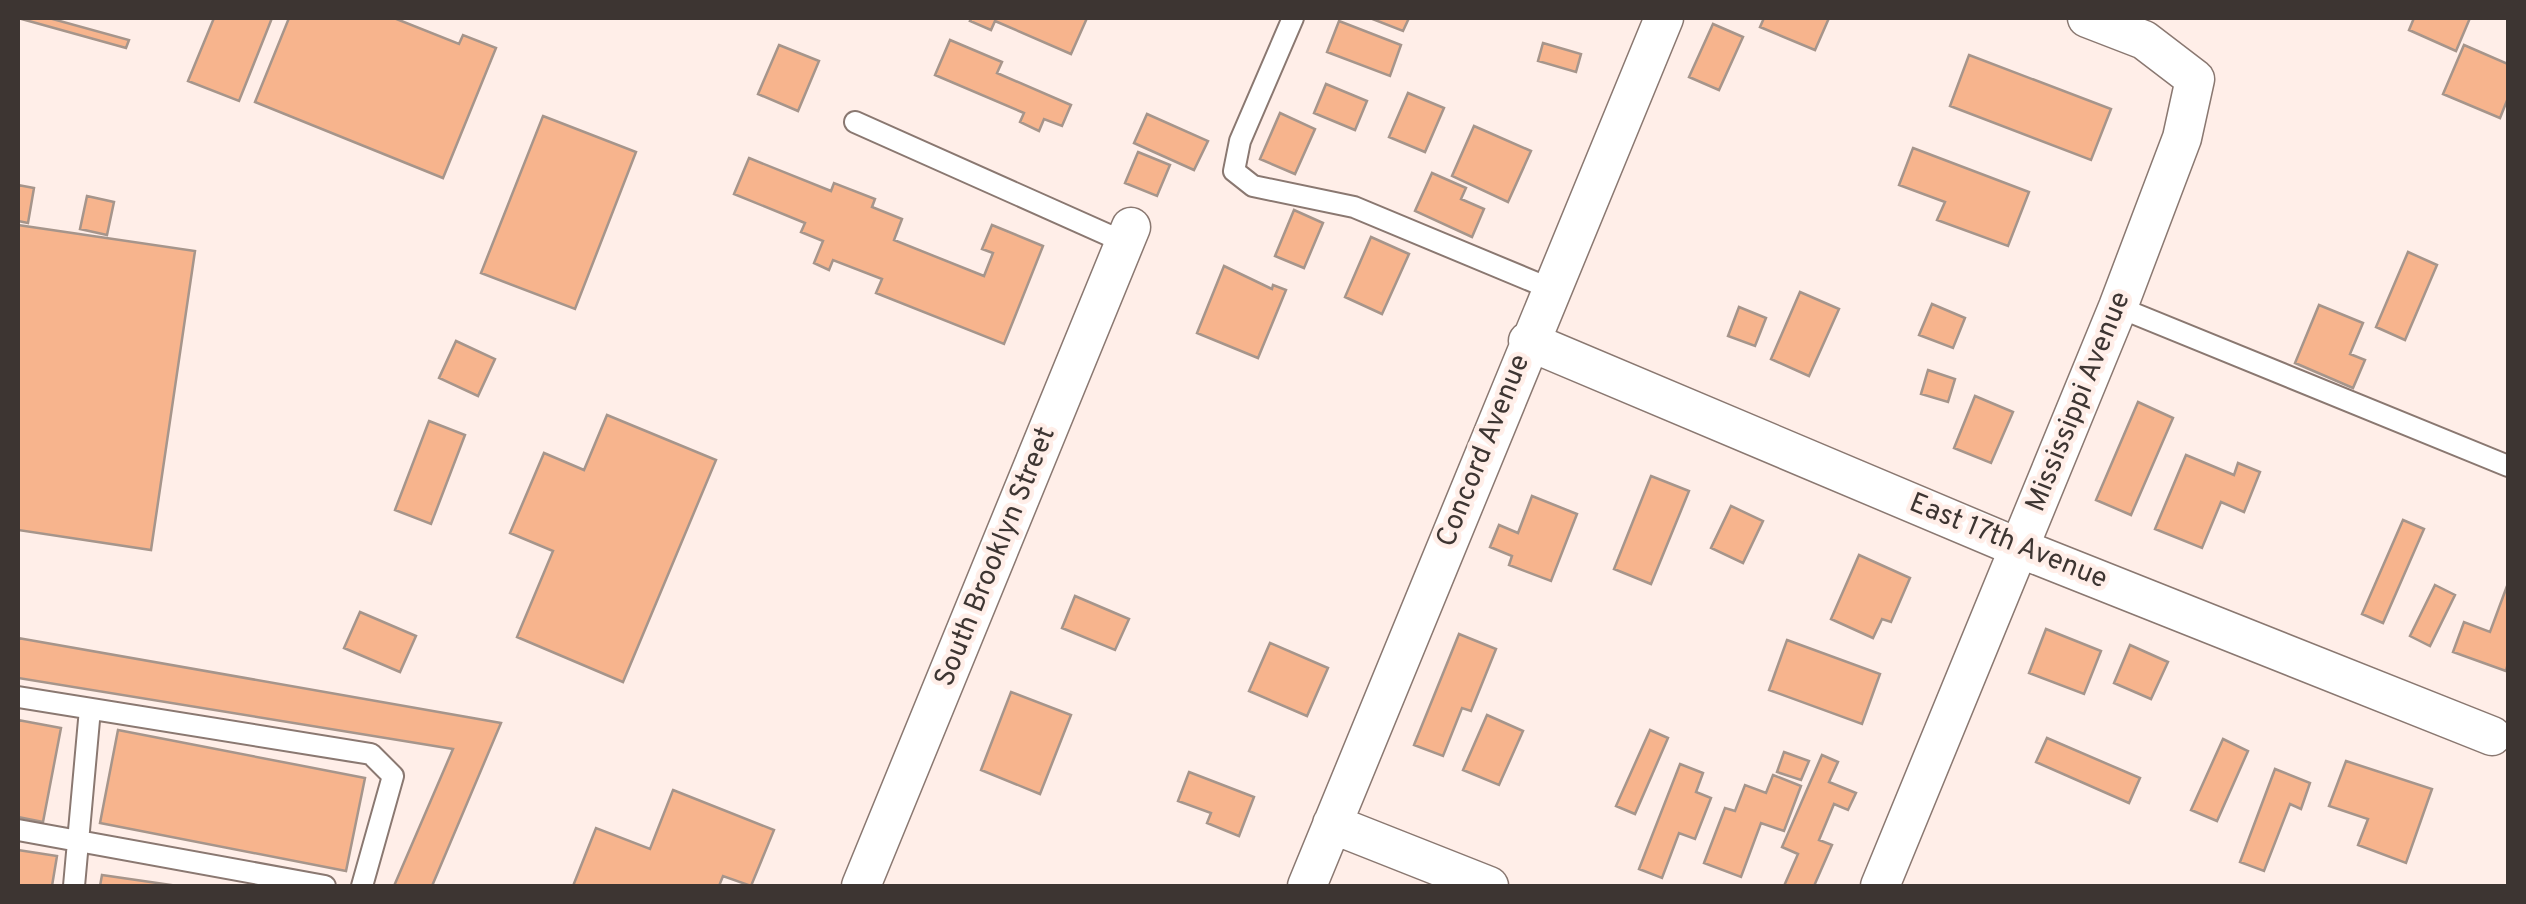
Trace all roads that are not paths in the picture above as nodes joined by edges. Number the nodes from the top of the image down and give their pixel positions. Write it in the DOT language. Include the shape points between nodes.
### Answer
graph roads {
  1 [pos="1293,18"];
  2 [pos="1664,18"];
  3 [pos="2088,18"];
  4 [pos="855,122"];
  5 [pos="1128,235"];
  6 [pos="1551,288"];
  7 [pos="2118,307"];
  8 [pos="1528,341"];
  9 [pos="2508,466"];
  10 [pos="2020,548"];
  11 [pos="18,697"];
  12 [pos="90,709"];
  13 [pos="2492,736"];
  14 [pos="1332,824"];
  15 [pos="18,830"];
  16 [pos="76,841"];
  17 [pos="74,886"];
  18 [pos="325,886"];
  19 [pos="362,886"];
  20 [pos="860,886"];
  21 [pos="1307,886"];
  22 [pos="1489,886"];
  23 [pos="1880,886"];
  1 -- 6 [label="lane" via="1240,141 1234,171 1254,186 1354,207"];
  2 -- 6 [label="street, Concord Avenue"];
  3 -- 7 [label="street, Mississippi Avenue" via="2144,40 2195,79 2182,138"];
  4 -- 5 [label="lane"];
  5 -- 20 [label="street, South Brooklyn Street"];
  6 -- 8 [label="street, Concord Avenue"];
  7 -- 9 [label="lane"];
  7 -- 10 [label="street, Mississippi Avenue"];
  8 -- 10 [label="street, East 17th Avenue"];
  8 -- 14 [label="street, Concord Avenue"];
  10 -- 13 [label="street, East 17th Avenue"];
  10 -- 23 [label="street, Mississippi Avenue"];
  11 -- 12 [label="lane"];
  12 -- 16 [label="lane"];
  12 -- 19 [label="lane" via="371,754 393,776"];
  14 -- 21 [label="street, Concord Avenue"];
  14 -- 22 [label="street"];
  15 -- 16 [label="lane"];
  16 -- 17 [label="lane"];
  16 -- 18 [label="lane"];
}
